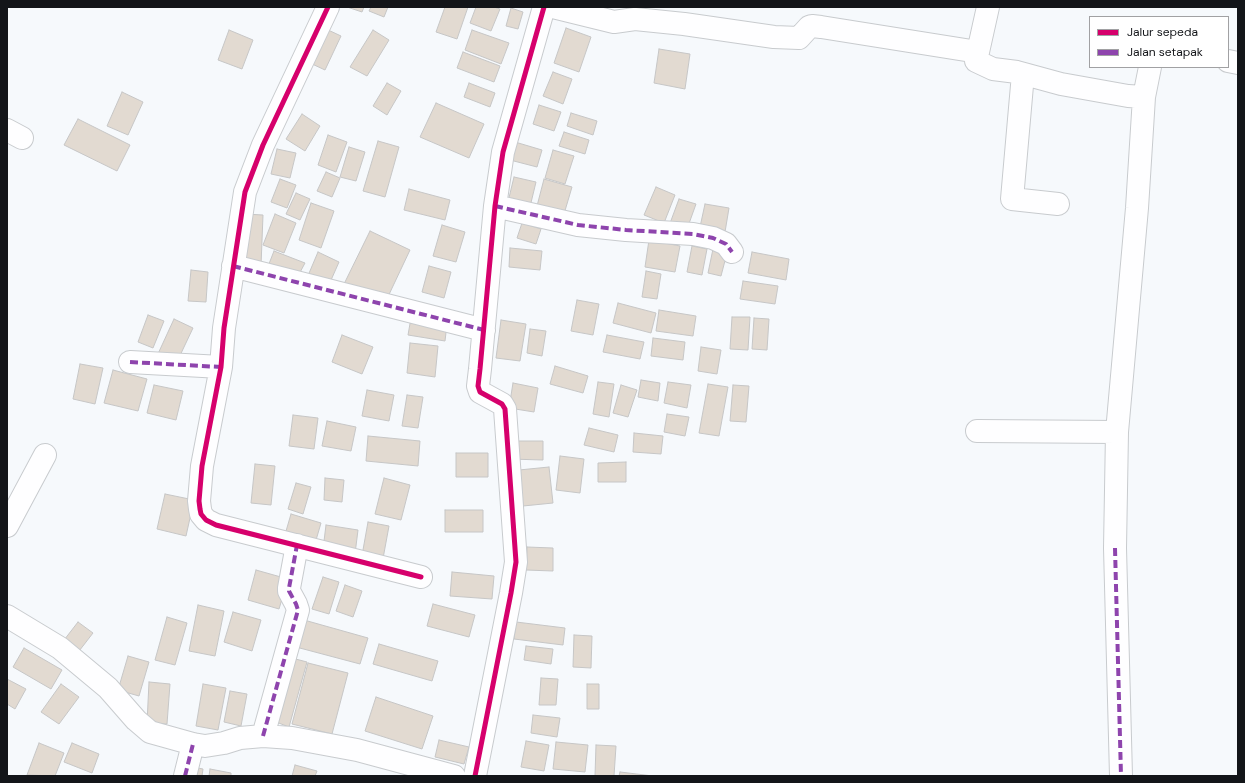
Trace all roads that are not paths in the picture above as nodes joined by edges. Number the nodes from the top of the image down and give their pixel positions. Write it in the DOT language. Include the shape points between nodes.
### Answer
graph roads {
  1 [pos="328,7"];
  2 [pos="544,7"];
  3 [pos="553,7"];
  4 [pos="988,7"];
  5 [pos="636,13"];
  6 [pos="978,52"];
  7 [pos="1150,68"];
  8 [pos="1024,74"];
  9 [pos="1144,97"];
  10 [pos="1058,204"];
  11 [pos="495,206"];
  12 [pos="732,252"];
  13 [pos="233,266"];
  14 [pos="484,330"];
  15 [pos="130,362"];
  16 [pos="221,367"];
  17 [pos="977,431"];
  18 [pos="1117,432"];
  19 [pos="45,455"];
  20 [pos="7,526"];
  21 [pos="297,545"];
  22 [pos="421,576"];
  23 [pos="7,616"];
  24 [pos="263,736"];
  25 [pos="193,744"];
  26 [pos="185,776"];
  27 [pos="454,776"];
  28 [pos="476,776"];
  29 [pos="1121,776"];
  1 -- 13 [label="street" via="262,145 246,192"];
  2 -- 11 [label="street" via="503,152"];
  3 -- 5 [label="street" via="614,22"];
  4 -- 6 [label="street"];
  5 -- 6 [label="street" via="684,24 774,37 799,38 806,29 816,26"];
  6 -- 8 [label="street" via="976,61 993,69"];
  7 -- 9 [label="street"];
  8 -- 9 [label="street" via="1061,84"];
  8 -- 10 [label="street" via="1012,198"];
  9 -- 18 [label="street"];
  11 -- 12 [label="street" via="578,225 693,234 713,238 726,244"];
  11 -- 14 [label="street"];
  13 -- 14 [label="street"];
  13 -- 16 [label="street"];
  14 -- 28 [label="street" via="479,389 484,395 502,404 505,409 516,562"];
  15 -- 16 [label="street"];
  16 -- 21 [label="street" via="202,466 199,501 201,514 216,525"];
  17 -- 18 [label="street"];
  18 -- 29 [label="street" via="1115,548"];
  19 -- 20 [label="street"];
  21 -- 22 [label="street"];
  21 -- 24 [label="street" via="289,588 298,610"];
  23 -- 25 [label="street" via="60,648 108,688 150,732"];
  24 -- 25 [label="street" via="205,746"];
  24 -- 27 [label="street" via="292,738 357,750"];
  25 -- 26 [label="street"];
}
